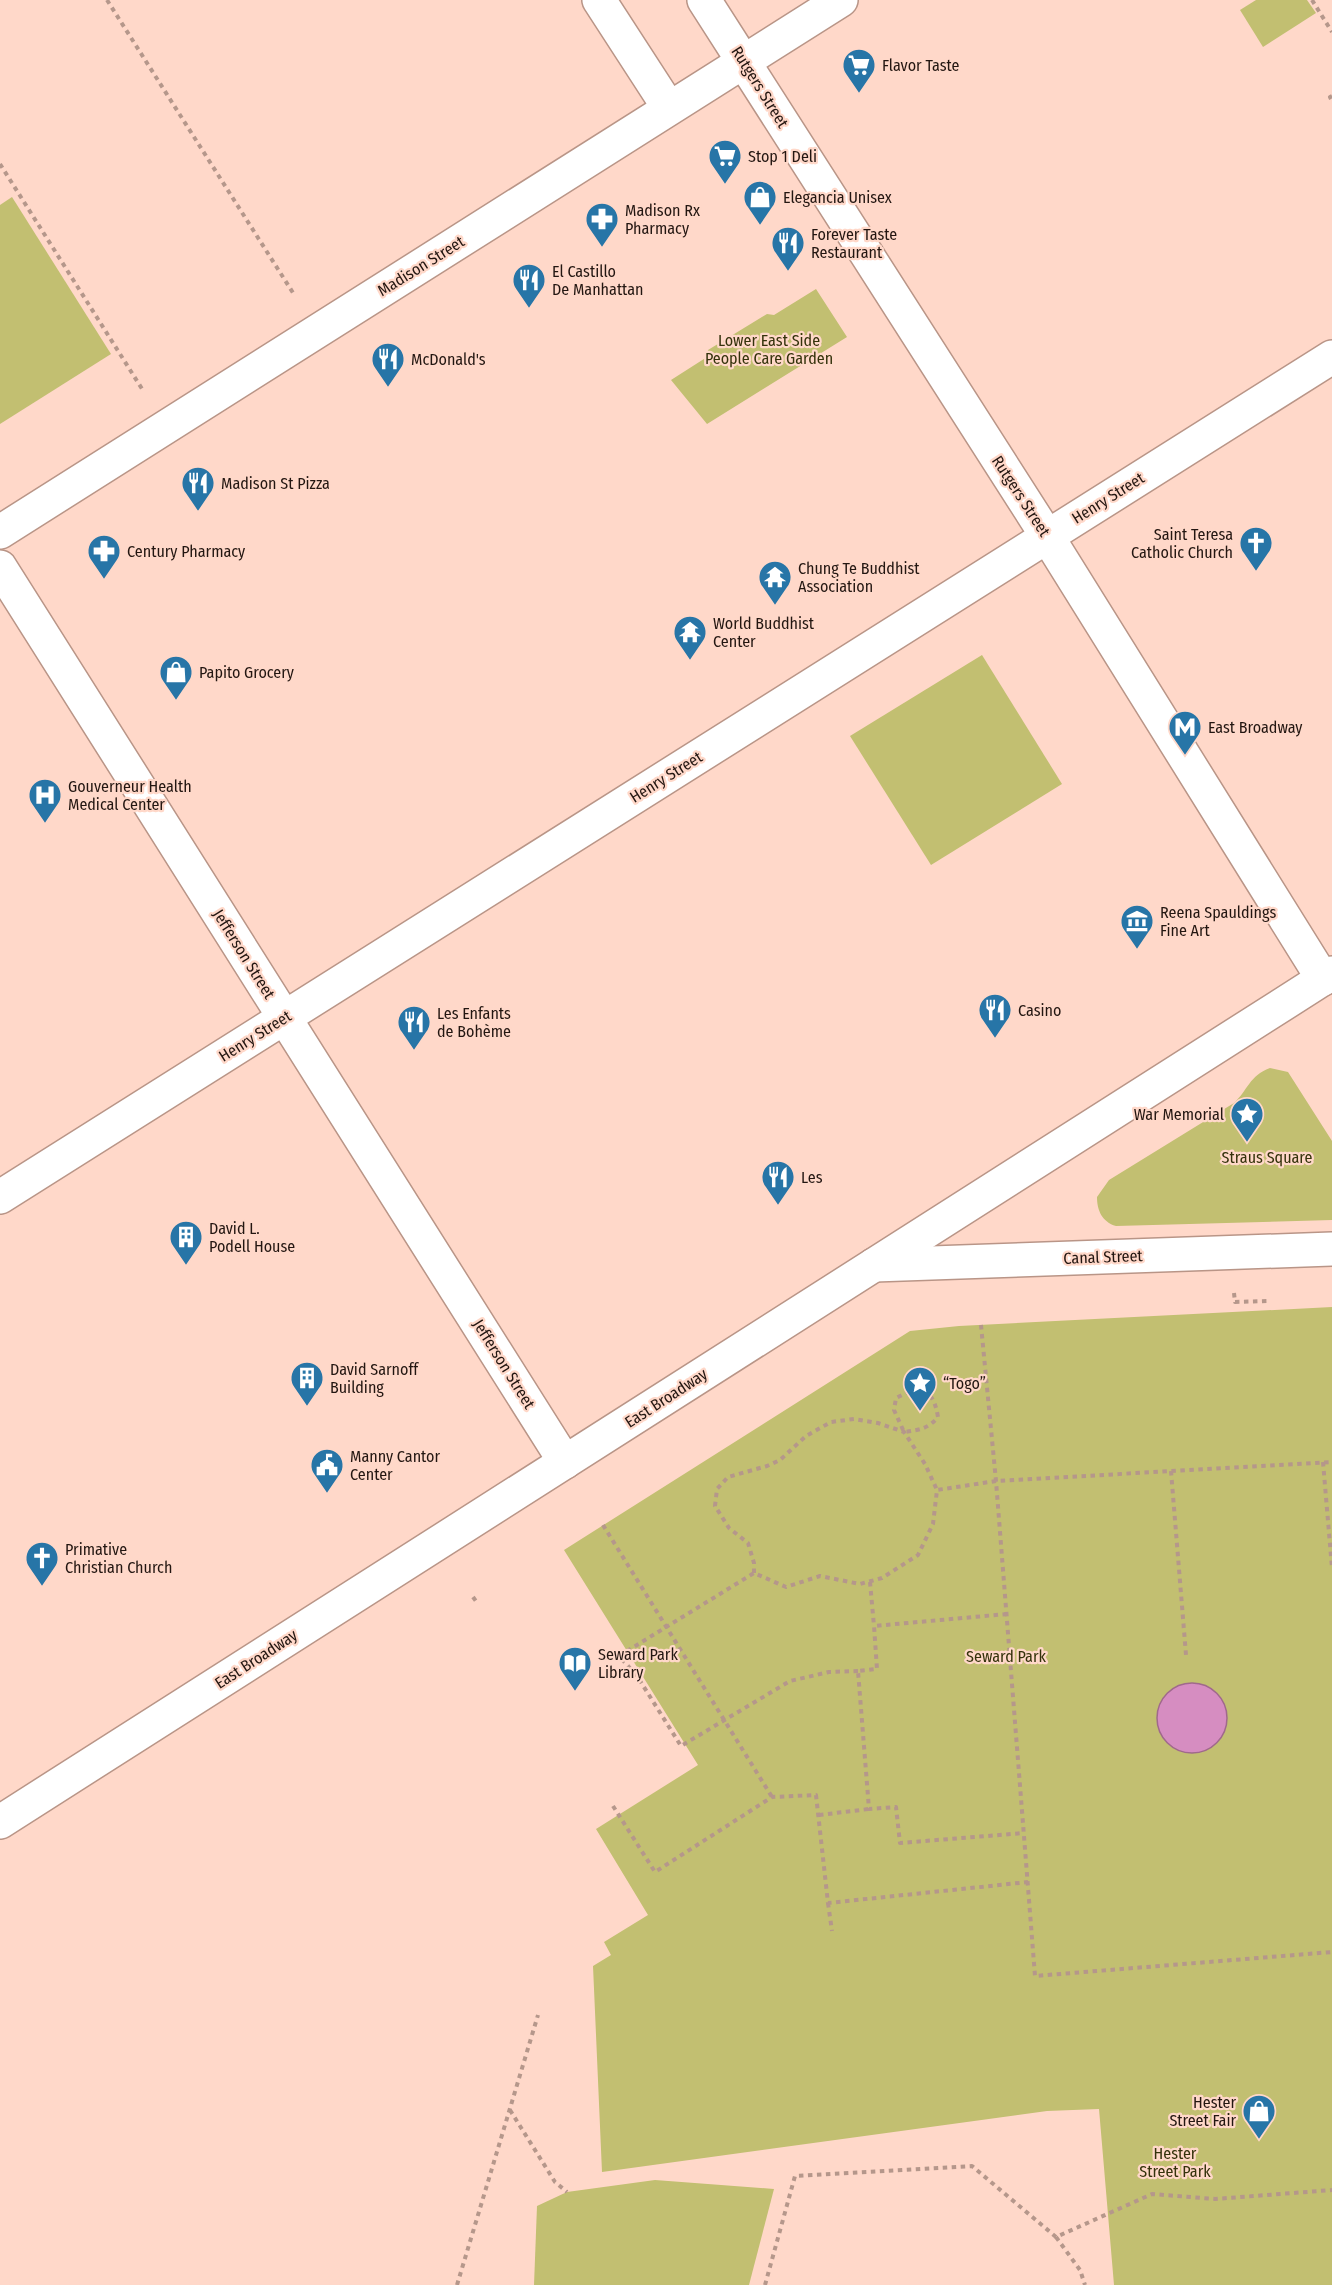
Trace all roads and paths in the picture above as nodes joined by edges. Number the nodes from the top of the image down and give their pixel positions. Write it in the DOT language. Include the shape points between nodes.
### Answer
graph roads {
  1 [pos="107,0"];
  2 [pos="598,0"];
  3 [pos="704,0"];
  4 [pos="841,0"];
  5 [pos="1311,0"];
  6 [pos="1332,32"];
  7 [pos="744,62"];
  8 [pos="1332,96"];
  9 [pos="1332,101"];
  10 [pos="669,108"];
  11 [pos="0,164"];
  12 [pos="318,331"];
  13 [pos="1332,357"];
  14 [pos="166,427"];
  15 [pos="0,532"];
  16 [pos="1047,536"];
  17 [pos="0,567"];
  18 [pos="1329,983"];
  19 [pos="285,1017"];
  20 [pos="0,1197"];
  21 [pos="1332,1249"];
  22 [pos="874,1265"];
  23 [pos="1233,1286"];
  24 [pos="1270,1301"];
  25 [pos="981,1325"];
  26 [pos="904,1432"];
  27 [pos="565,1462"];
  28 [pos="1323,1462"];
  29 [pos="1332,1462"];
  30 [pos="1172,1471"];
  31 [pos="996,1480"];
  32 [pos="937,1490"];
  33 [pos="603,1525"];
  34 [pos="1332,1568"];
  35 [pos="754,1573"];
  36 [pos="870,1582"];
  37 [pos="473,1597"];
  38 [pos="478,1604"];
  39 [pos="1007,1614"];
  40 [pos="874,1626"];
  41 [pos="666,1627"];
  42 [pos="1186,1655"];
  43 [pos="858,1671"];
  44 [pos="724,1720"];
  45 [pos="772,1797"];
  46 [pos="612,1806"];
  47 [pos="869,1809"];
  48 [pos="819,1815"];
  49 [pos="0,1822"];
  50 [pos="1024,1833"];
  51 [pos="1028,1882"];
  52 [pos="828,1903"];
  53 [pos="832,1931"];
  54 [pos="1332,1952"];
  55 [pos="538,2015"];
  56 [pos="509,2109"];
  57 [pos="1332,2190"];
  58 [pos="567,2192"];
  59 [pos="1056,2237"];
  60 [pos="457,2285"];
  61 [pos="765,2285"];
  62 [pos="1085,2285"];
  1 -- 12 [label="path"];
  2 -- 10 [label="street"];
  3 -- 7 [label="street, Rutgers Street"];
  4 -- 7 [label="street, Madison Street"];
  5 -- 6 [label="path"];
  7 -- 10 [label="street, Madison Street"];
  7 -- 16 [label="street, Rutgers Street"];
  8 -- 9 [label="path"];
  10 -- 12 [label="street, Madison Street"];
  11 -- 14 [label="path"];
  12 -- 14 [label="street, Madison Street"];
  13 -- 16 [label="street, Henry Street"];
  14 -- 15 [label="street, Madison Street"];
  16 -- 18 [label="street, Rutgers Street"];
  16 -- 19 [label="street, Henry Street"];
  17 -- 19 [label="street, Jefferson Street"];
  18 -- 22 [label="street, East Broadway"];
  19 -- 20 [label="street, Henry Street"];
  19 -- 27 [label="street, Jefferson Street"];
  21 -- 22 [label="street, Canal Street"];
  22 -- 27 [label="street, East Broadway"];
  23 -- 24 [label="path" via="1235,1302"];
  25 -- 31 [label="path"];
  26 -- 26 [label="path" via="930,1426 938,1417 936,1405 923,1390 914,1389 896,1398 894,1410"];
  26 -- 32 [label="path"];
  26 -- 35 [label="path" via="878,1422 831,1422 806,1436 780,1460 728,1477 717,1489 715,1506 729,1528 748,1543"];
  27 -- 49 [label="street, East Broadway"];
  28 -- 29 [label="path"];
  28 -- 30 [label="path"];
  28 -- 34 [label="path"];
  30 -- 31 [label="path"];
  30 -- 42 [label="path"];
  31 -- 32 [label="path"];
  31 -- 39 [label="path"];
  32 -- 36 [label="path" via="933,1524 918,1555"];
  33 -- 41 [label="path"];
  35 -- 36 [label="path" via="786,1587 820,1576 860,1584"];
  35 -- 41 [label="path"];
  36 -- 40 [label="path"];
  37 -- 38 [label="path"];
  39 -- 40 [label="path"];
  39 -- 50 [label="path"];
  40 -- 43 [label="path" via="877,1669"];
  41 -- 44 [label="path"];
  41 -- 44 [label="path" via="619,1656 637,1676 681,1746"];
  43 -- 44 [label="path" via="829,1672 790,1681"];
  43 -- 47 [label="path"];
  44 -- 45 [label="path"];
  45 -- 46 [label="path" via="655,1872"];
  45 -- 48 [label="path" via="816,1795"];
  47 -- 48 [label="path"];
  47 -- 50 [label="path" via="896,1807 900,1843"];
  48 -- 52 [label="path"];
  50 -- 51 [label="path"];
  51 -- 52 [label="path"];
  51 -- 54 [label="path" via="1035,1976"];
  52 -- 53 [label="path"];
  55 -- 56 [label="path"];
  56 -- 58 [label="path" via="555,2182"];
  56 -- 60 [label="path"];
  57 -- 59 [label="path" via="1215,2199 1152,2194"];
  59 -- 61 [label="path" via="972,2166 795,2176"];
  59 -- 62 [label="path" via="1080,2270"];
}
